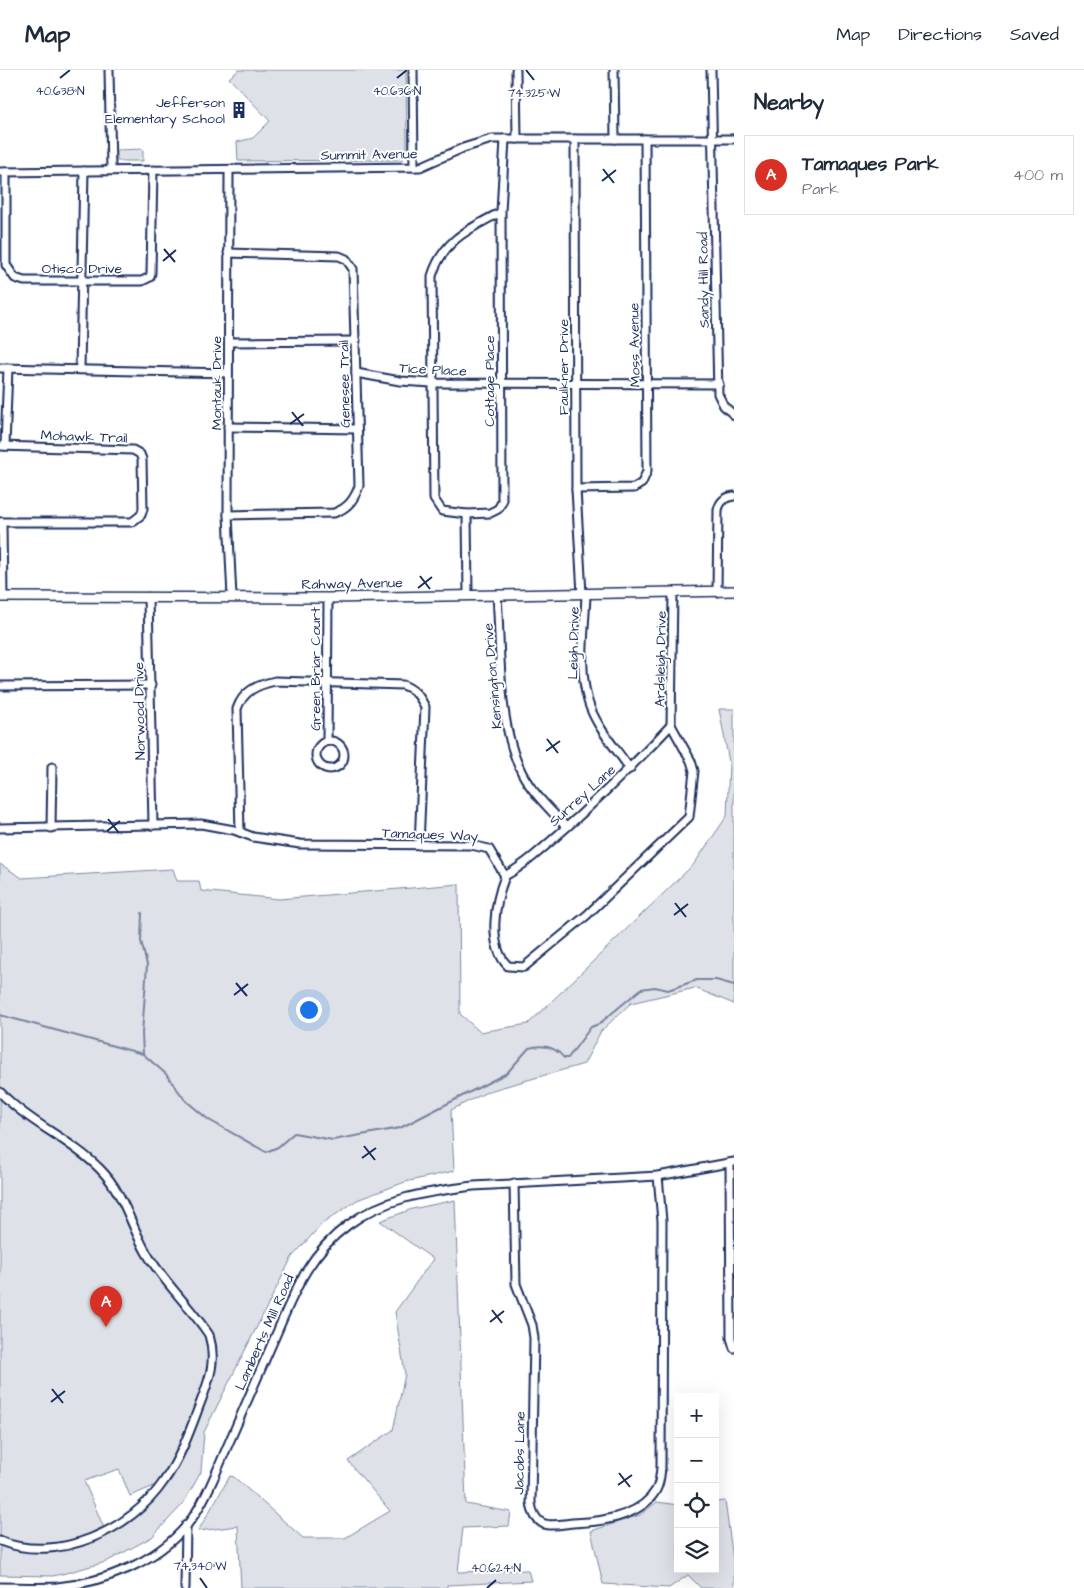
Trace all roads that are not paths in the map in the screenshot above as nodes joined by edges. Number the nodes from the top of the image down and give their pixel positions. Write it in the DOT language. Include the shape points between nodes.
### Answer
graph roads {
  1 [pos="109,70"];
  2 [pos="413,70"];
  3 [pos="516,70"];
  4 [pos="614,70"];
  5 [pos="711,70"];
  6 [pos="517,139"];
  7 [pos="575,139"];
  8 [pos="614,139"];
  9 [pos="645,139"];
  10 [pos="713,139"];
  11 [pos="734,139"];
  12 [pos="505,140"];
  13 [pos="414,167"];
  14 [pos="111,170"];
  15 [pos="153,170"];
  16 [pos="229,170"];
  17 [pos="84,171"];
  18 [pos="3,172"];
  19 [pos="501,212"];
  20 [pos="228,253"];
  21 [pos="82,281"];
  22 [pos="356,340"];
  23 [pos="228,342"];
  24 [pos="0,368"];
  25 [pos="8,368"];
  26 [pos="80,369"];
  27 [pos="228,373"];
  28 [pos="356,373"];
  29 [pos="432,383"];
  30 [pos="502,384"];
  31 [pos="575,384"];
  32 [pos="647,384"];
  33 [pos="719,384"];
  34 [pos="734,415"];
  35 [pos="228,427"];
  36 [pos="358,428"];
  37 [pos="2,446"];
  38 [pos="576,489"];
  39 [pos="734,496"];
  40 [pos="467,514"];
  41 [pos="228,515"];
  42 [pos="1,522"];
  43 [pos="734,591"];
  44 [pos="717,592"];
  45 [pos="673,593"];
  46 [pos="584,594"];
  47 [pos="468,595"];
  48 [pos="497,595"];
  49 [pos="148,596"];
  50 [pos="2,597"];
  51 [pos="232,597"];
  52 [pos="328,598"];
  53 [pos="328,683"];
  54 [pos="151,684"];
  55 [pos="0,686"];
  56 [pos="671,726"];
  57 [pos="328,741"];
  58 [pos="52,767"];
  59 [pos="630,769"];
  60 [pos="153,825"];
  61 [pos="566,827"];
  62 [pos="0,828"];
  63 [pos="51,828"];
  64 [pos="240,832"];
  65 [pos="419,846"];
  66 [pos="504,876"];
  67 [pos="0,1092"];
  68 [pos="732,1163"];
  69 [pos="658,1176"];
  70 [pos="514,1183"];
  71 [pos="734,1348"];
  72 [pos="186,1525"];
  73 [pos="0,1541"];
  74 [pos="79,1586"];
  75 [pos="0,1587"];
  76 [pos="185,1588"];
  1 -- 14 [label="street"];
  2 -- 13 [label="street"];
  3 -- 6 [label="street"];
  4 -- 8 [label="street"];
  5 -- 10 [label="street, Sandy Hill Road"];
  6 -- 7 [label="street, Summit Avenue"];
  6 -- 12 [label="street, Summit Avenue"];
  7 -- 8 [label="street, Summit Avenue"];
  7 -- 31 [label="street, Faulkner Drive"];
  8 -- 9 [label="street, Summit Avenue"];
  9 -- 10 [label="street, Summit Avenue"];
  9 -- 32 [label="street, Moss Avenue"];
  10 -- 11 [label="street, Summit Avenue"];
  10 -- 33 [label="street, Sandy Hill Road"];
  12 -- 13 [label="street, Summit Avenue" via="478,142 428,165"];
  12 -- 19 [label="street, Cottage Place"];
  13 -- 16 [label="street, Summit Avenue"];
  14 -- 15 [label="street, Summit Avenue"];
  14 -- 17 [label="street, Summit Avenue"];
  15 -- 16 [label="street, Summit Avenue"];
  15 -- 21 [label="street, Otisco Drive" via="150,277 142,281"];
  16 -- 20 [label="street, Montauk Drive"];
  17 -- 18 [label="street, Summit Avenue"];
  17 -- 21 [label="street"];
  18 -- 21 [label="street, Otisco Drive" via="6,265 9,272 24,281"];
  19 -- 29 [label="street, Cottage Place" via="451,242 436,263 432,276"];
  19 -- 30 [label="street, Cottage Place"];
  20 -- 22 [label="street, Genesee Trail" via="327,255 346,259 354,276"];
  20 -- 23 [label="street, Montauk Drive"];
  21 -- 26 [label="street"];
  22 -- 23 [label="street"];
  22 -- 28 [label="street, Genesee Trail"];
  23 -- 27 [label="street, Montauk Drive"];
  24 -- 25 [label="street"];
  25 -- 26 [label="street"];
  25 -- 37 [label="street"];
  26 -- 27 [label="street"];
  27 -- 35 [label="street, Montauk Drive"];
  28 -- 29 [label="street, Tice Place"];
  28 -- 36 [label="street, Genesee Trail"];
  29 -- 30 [label="street, Tice Place"];
  29 -- 40 [label="street, Cottage Place" via="436,504 447,513"];
  30 -- 31 [label="street, Tice Place"];
  30 -- 40 [label="street, Cottage Place" via="502,502 490,513"];
  31 -- 32 [label="street, Tice Place"];
  31 -- 38 [label="street, Faulkner Drive"];
  32 -- 33 [label="street, Tice Place"];
  32 -- 38 [label="street, Moss Avenue" via="648,465 642,483 627,490"];
  33 -- 34 [label="street, Sandy Hill Road" via="720,400"];
  35 -- 36 [label="street"];
  35 -- 41 [label="street, Montauk Drive"];
  36 -- 41 [label="street, Genesee Trail" via="359,486 344,510 334,514"];
  37 -- 42 [label="street, Mohawk Trail" via="133,450 142,459 143,509 132,522"];
  38 -- 46 [label="street, Faulkner Drive"];
  39 -- 44 [label="street" via="722,501 718,510"];
  40 -- 47 [label="street"];
  41 -- 51 [label="street, Montauk Drive"];
  42 -- 50 [label="street"];
  43 -- 44 [label="street, Rahway Avenue"];
  44 -- 45 [label="street, Rahway Avenue"];
  45 -- 46 [label="street, Rahway Avenue"];
  45 -- 56 [label="street, Ardsleigh Drive"];
  46 -- 48 [label="street, Rahway Avenue"];
  46 -- 59 [label="street, Leigh Drive" via="583,675 588,702"];
  47 -- 48 [label="street, Rahway Avenue"];
  47 -- 52 [label="street, Rahway Avenue"];
  48 -- 61 [label="street, Kensington Drive" via="504,702 511,744 522,773"];
  49 -- 50 [label="street, Rahway Avenue"];
  49 -- 51 [label="street, Rahway Avenue"];
  49 -- 54 [label="street, Norwood Drive"];
  51 -- 52 [label="street, Rahway Avenue"];
  52 -- 53 [label="street, Green Briar Court"];
  53 -- 57 [label="street, Green Briar Court"];
  53 -- 64 [label="street" via="275,681 260,684 241,698 237,709"];
  53 -- 65 [label="street" via="403,685 420,696 425,707"];
  54 -- 55 [label="street"];
  54 -- 60 [label="street, Norwood Drive"];
  56 -- 59 [label="street, Surrey Lane"];
  56 -- 66 [label="street" via="694,771 688,817 587,916 524,967 508,966 502,959 496,939 497,906"];
  57 -- 57 [label="street" via="318,748 316,757 323,767 333,768 343,760 344,751 339,744"];
  58 -- 63 [label="street"];
  59 -- 61 [label="street, Surrey Lane"];
  60 -- 63 [label="street, Tamaques Way"];
  60 -- 64 [label="street, Tamaques Way" via="201,824"];
  61 -- 66 [label="street, Surrey Lane" via="517,869"];
  62 -- 63 [label="street, Tamaques Way"];
  64 -- 65 [label="street, Tamaques Way" via="300,844"];
  65 -- 66 [label="street, Tamaques Way" via="471,845 489,849"];
  67 -- 73 [label="street" via="33,1121 89,1159 113,1184 147,1254 208,1335 213,1366 176,1463 136,1513 92,1538 69,1545 41,1549"];
  68 -- 69 [label="street, Lamberts Mill Road"];
  68 -- 71 [label="street" via="731,1338"];
  69 -- 70 [label="street, Lamberts Mill Road"];
  69 -- 70 [label="street, Jacobs Lane" via="662,1221 659,1484 646,1502 619,1516 600,1521 547,1525 536,1518 531,1503 534,1338 516,1284"];
  70 -- 72 [label="street, Lamberts Mill Road" via="416,1193 387,1202 364,1214 330,1240 300,1278 209,1489"];
  72 -- 74 [label="street, Lamberts Mill Road" via="151,1556 127,1569"];
  72 -- 76 [label="street"];
  74 -- 75 [label="street, Lamberts Mill Road"];
}
